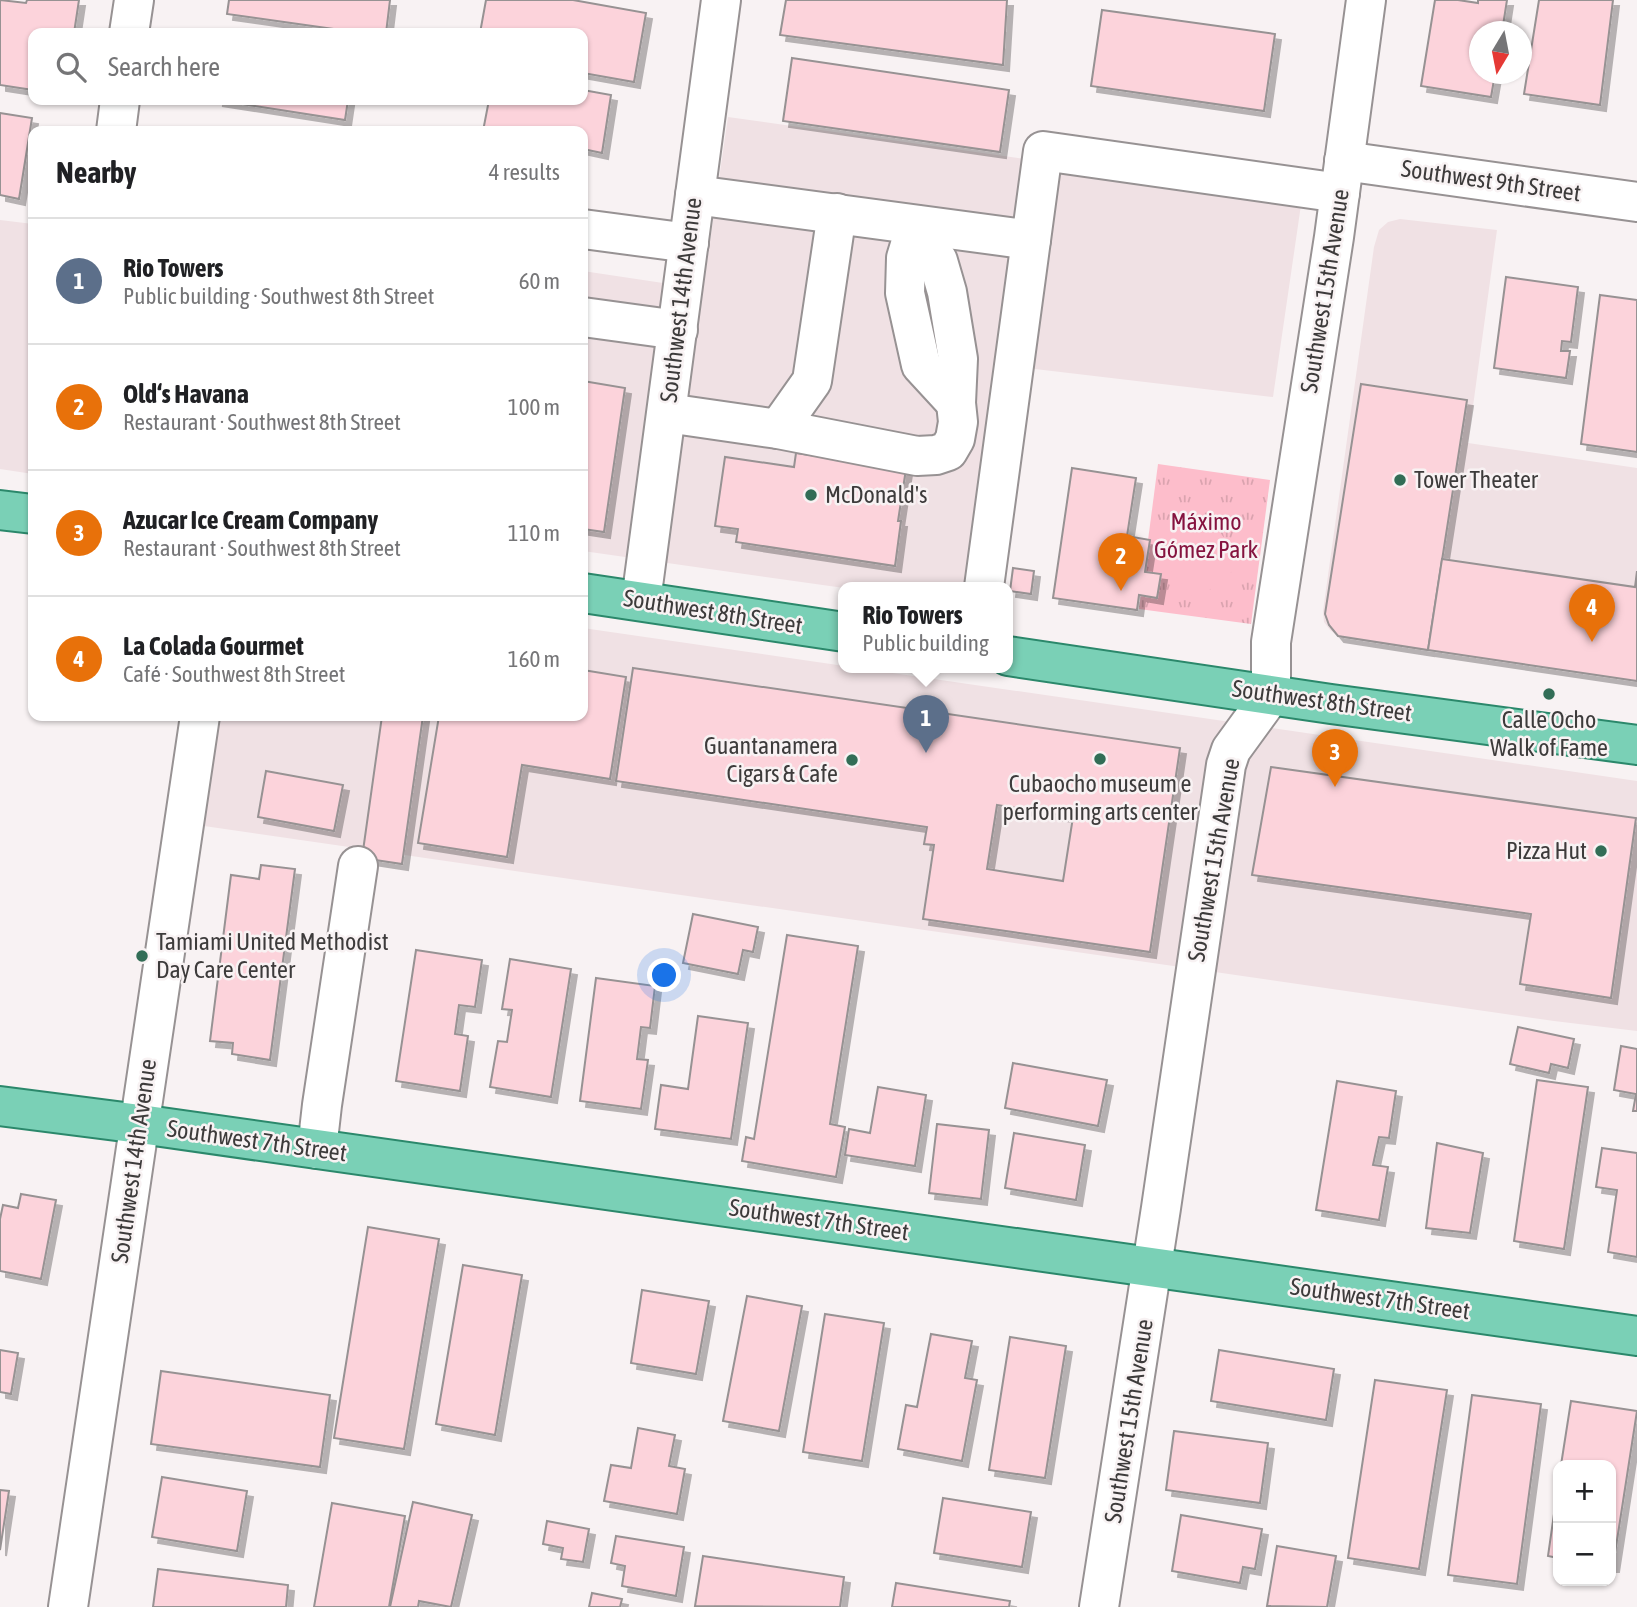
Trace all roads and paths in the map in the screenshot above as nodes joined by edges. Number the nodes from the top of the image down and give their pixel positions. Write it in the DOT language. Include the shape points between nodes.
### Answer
graph roads {
  1 [pos="134,0"];
  2 [pos="721,0"];
  3 [pos="1366,0"];
  4 [pos="130,28"];
  5 [pos="119,105"];
  6 [pos="117,126"];
  7 [pos="1342,177"];
  8 [pos="695,195"];
  9 [pos="1637,202"];
  10 [pos="837,213"];
  11 [pos="916,225"];
  12 [pos="588,230"];
  13 [pos="1031,240"];
  14 [pos="689,243"];
  15 [pos="588,318"];
  16 [pos="678,330"];
  17 [pos="667,414"];
  18 [pos="778,429"];
  19 [pos="0,510"];
  20 [pos="28,513"];
  21 [pos="985,582"];
  22 [pos="588,594"];
  23 [pos="641,601"];
  24 [pos="838,631"];
  25 [pos="1013,657"];
  26 [pos="1271,695"];
  27 [pos="199,721"];
  28 [pos="1637,745"];
  29 [pos="358,866"];
  30 [pos="0,1106"];
  31 [pos="140,1124"];
  32 [pos="317,1149"];
  33 [pos="1152,1267"];
  34 [pos="1637,1336"];
  35 [pos="68,1607"];
  36 [pos="1100,1607"];
  1 -- 4 [label="street"];
  2 -- 8 [label="street, Southwest 14th Avenue"];
  3 -- 7 [label="street, Southwest 15th Avenue"];
  5 -- 6 [label="street"];
  7 -- 9 [label="street, Southwest 9th Street"];
  7 -- 13 [label="street, Southwest 9th Street" via="1043,151"];
  7 -- 26 [label="street, Southwest 15th Avenue" via="1271,642"];
  8 -- 10 [label="street"];
  8 -- 14 [label="street, Southwest 14th Avenue"];
  10 -- 11 [label="street"];
  10 -- 18 [label="street" via="812,382"];
  11 -- 13 [label="street"];
  11 -- 18 [label="street" via="906,258 905,293 921,365 956,403 958,422 948,451 917,456"];
  12 -- 14 [label="street"];
  13 -- 21 [label="street"];
  14 -- 16 [label="street, Southwest 14th Avenue"];
  15 -- 16 [label="street"];
  16 -- 17 [label="street, Southwest 14th Avenue"];
  17 -- 18 [label="street"];
  17 -- 23 [label="street, Southwest 14th Avenue"];
  19 -- 20 [label="main road"];
  22 -- 23 [label="main road, Southwest 8th Street"];
  23 -- 24 [label="main road, Southwest 8th Street"];
  25 -- 26 [label="main road, Southwest 8th Street"];
  26 -- 28 [label="main road, Southwest 8th Street"];
  26 -- 33 [label="street, Southwest 15th Avenue" via="1231,750 1226,765"];
  27 -- 31 [label="street, Southwest 14th Avenue"];
  29 -- 32 [label="street"];
  30 -- 31 [label="main road, Southwest 7th Street"];
  31 -- 32 [label="main road, Southwest 7th Street"];
  31 -- 35 [label="street, Southwest 14th Avenue"];
  32 -- 33 [label="main road, Southwest 7th Street"];
  33 -- 34 [label="main road, Southwest 7th Street"];
  33 -- 36 [label="street, Southwest 15th Avenue"];
}
